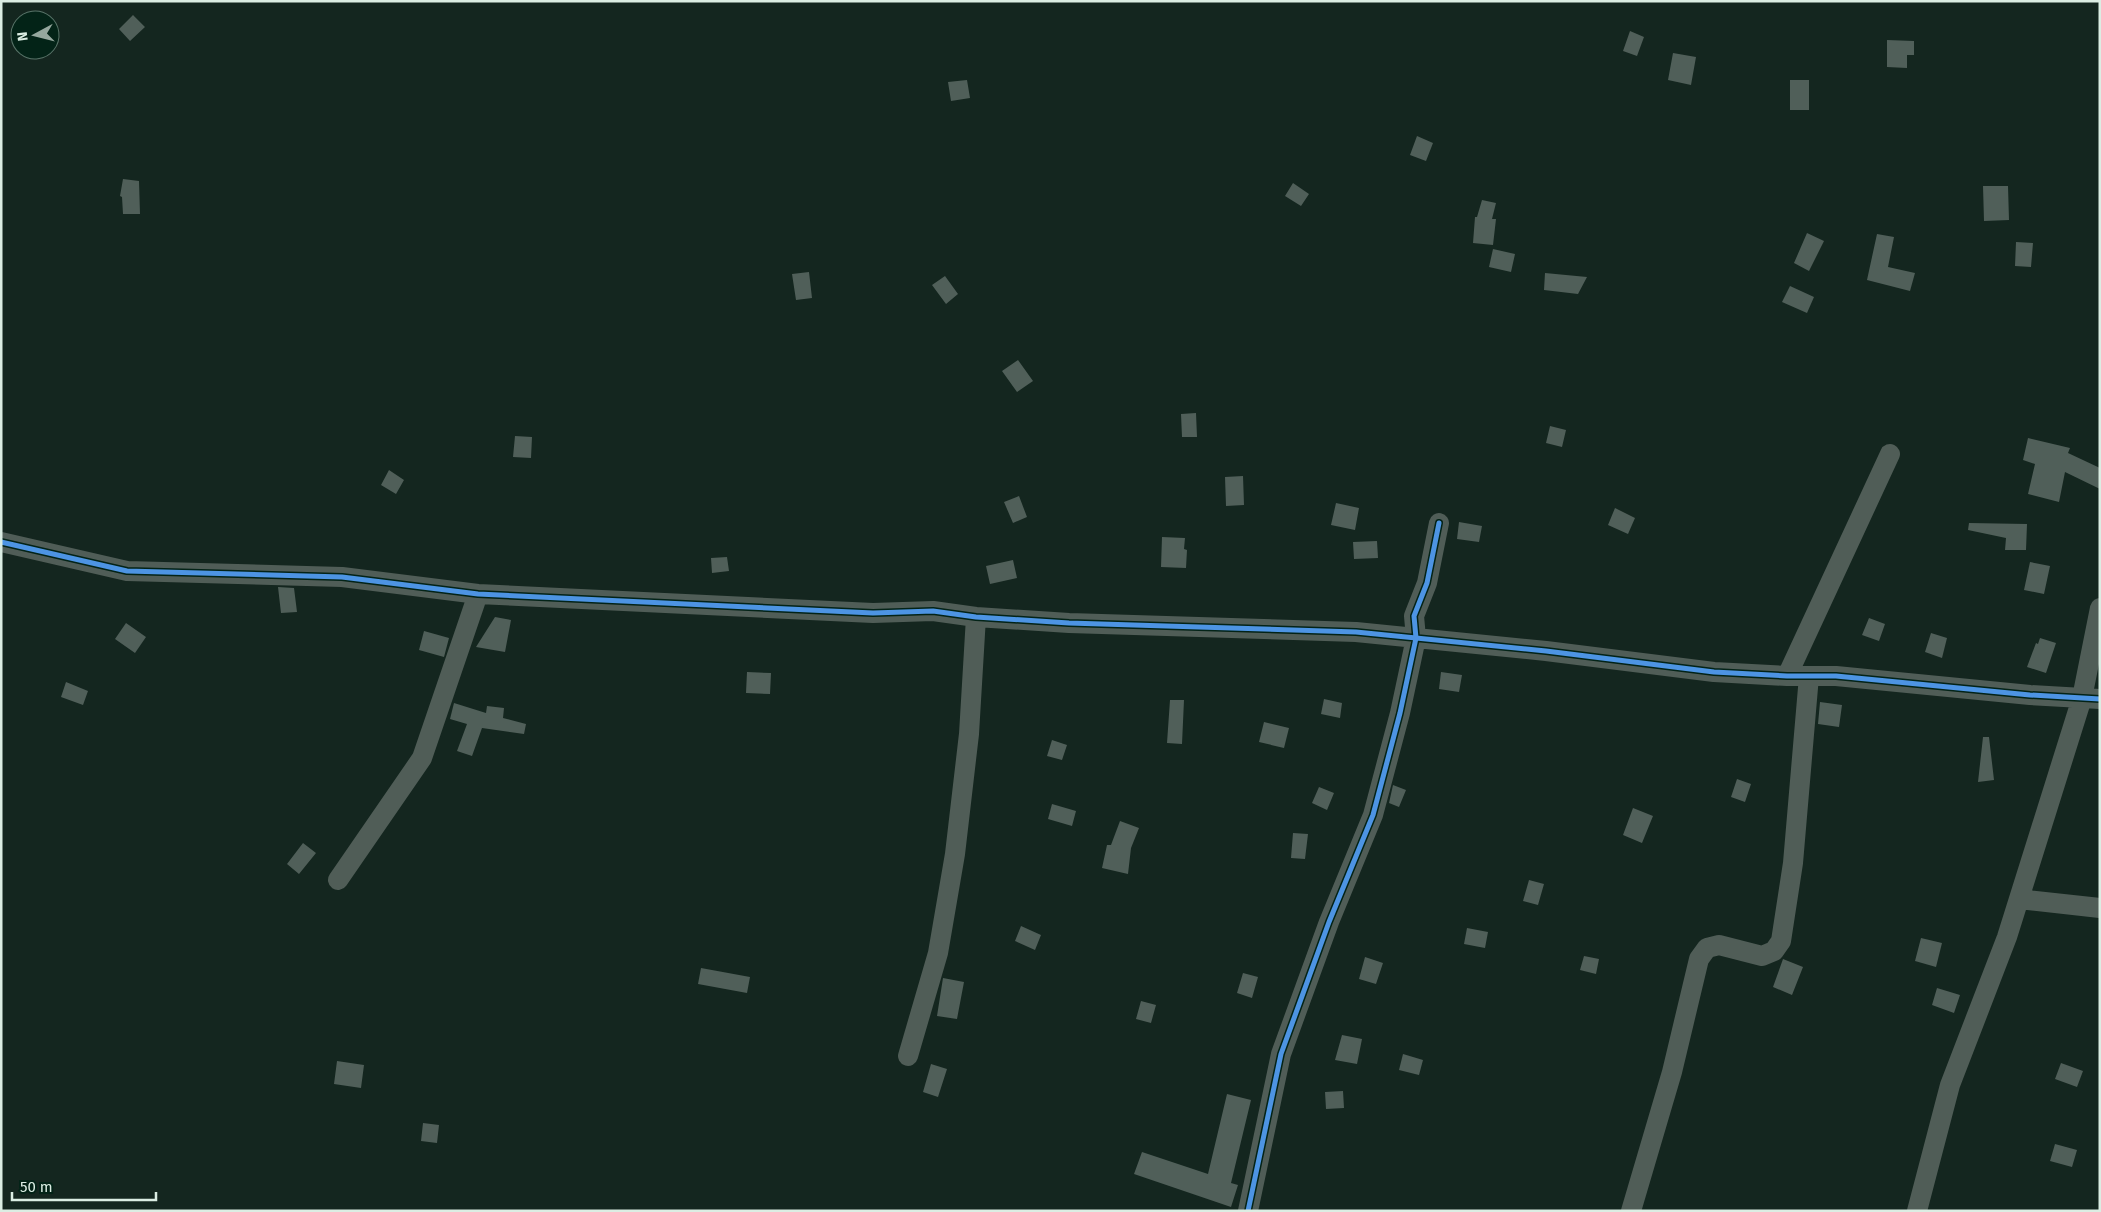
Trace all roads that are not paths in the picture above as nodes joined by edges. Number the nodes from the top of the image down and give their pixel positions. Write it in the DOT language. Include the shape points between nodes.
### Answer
graph roads {
  1 [pos="1890,454"];
  2 [pos="1439,523"];
  3 [pos="1,542"];
  4 [pos="478,594"];
  5 [pos="2100,608"];
  6 [pos="976,617"];
  7 [pos="1416,638"];
  8 [pos="1787,676"];
  9 [pos="1809,676"];
  10 [pos="2091,699"];
  11 [pos="338,880"];
  12 [pos="2019,899"];
  13 [pos="2100,908"];
  14 [pos="908,1056"];
  15 [pos="1248,1211"];
  16 [pos="1631,1211"];
  17 [pos="1916,1211"];
  1 -- 8 [label="street"];
  2 -- 7 [label="street" via="1427,583 1414,616"];
  3 -- 4 [label="street" via="127,571 342,577"];
  4 -- 6 [label="street" via="855,612 933,611"];
  4 -- 11 [label="street" via="422,758"];
  5 -- 10 [label="street"];
  6 -- 7 [label="street" via="1356,632"];
  6 -- 14 [label="street" via="969,734 955,854 938,953"];
  7 -- 8 [label="street" via="1714,672"];
  7 -- 15 [label="street" via="1374,815 1329,922 1281,1054"];
  8 -- 9 [label="street"];
  9 -- 10 [label="street"];
  9 -- 16 [label="street" via="1793,863 1781,941 1774,951 1762,956 1720,945 1707,948 1699,959 1672,1072"];
  10 -- 12 [label="street"];
  12 -- 13 [label="street"];
  12 -- 17 [label="street" via="1950,1085"];
}
